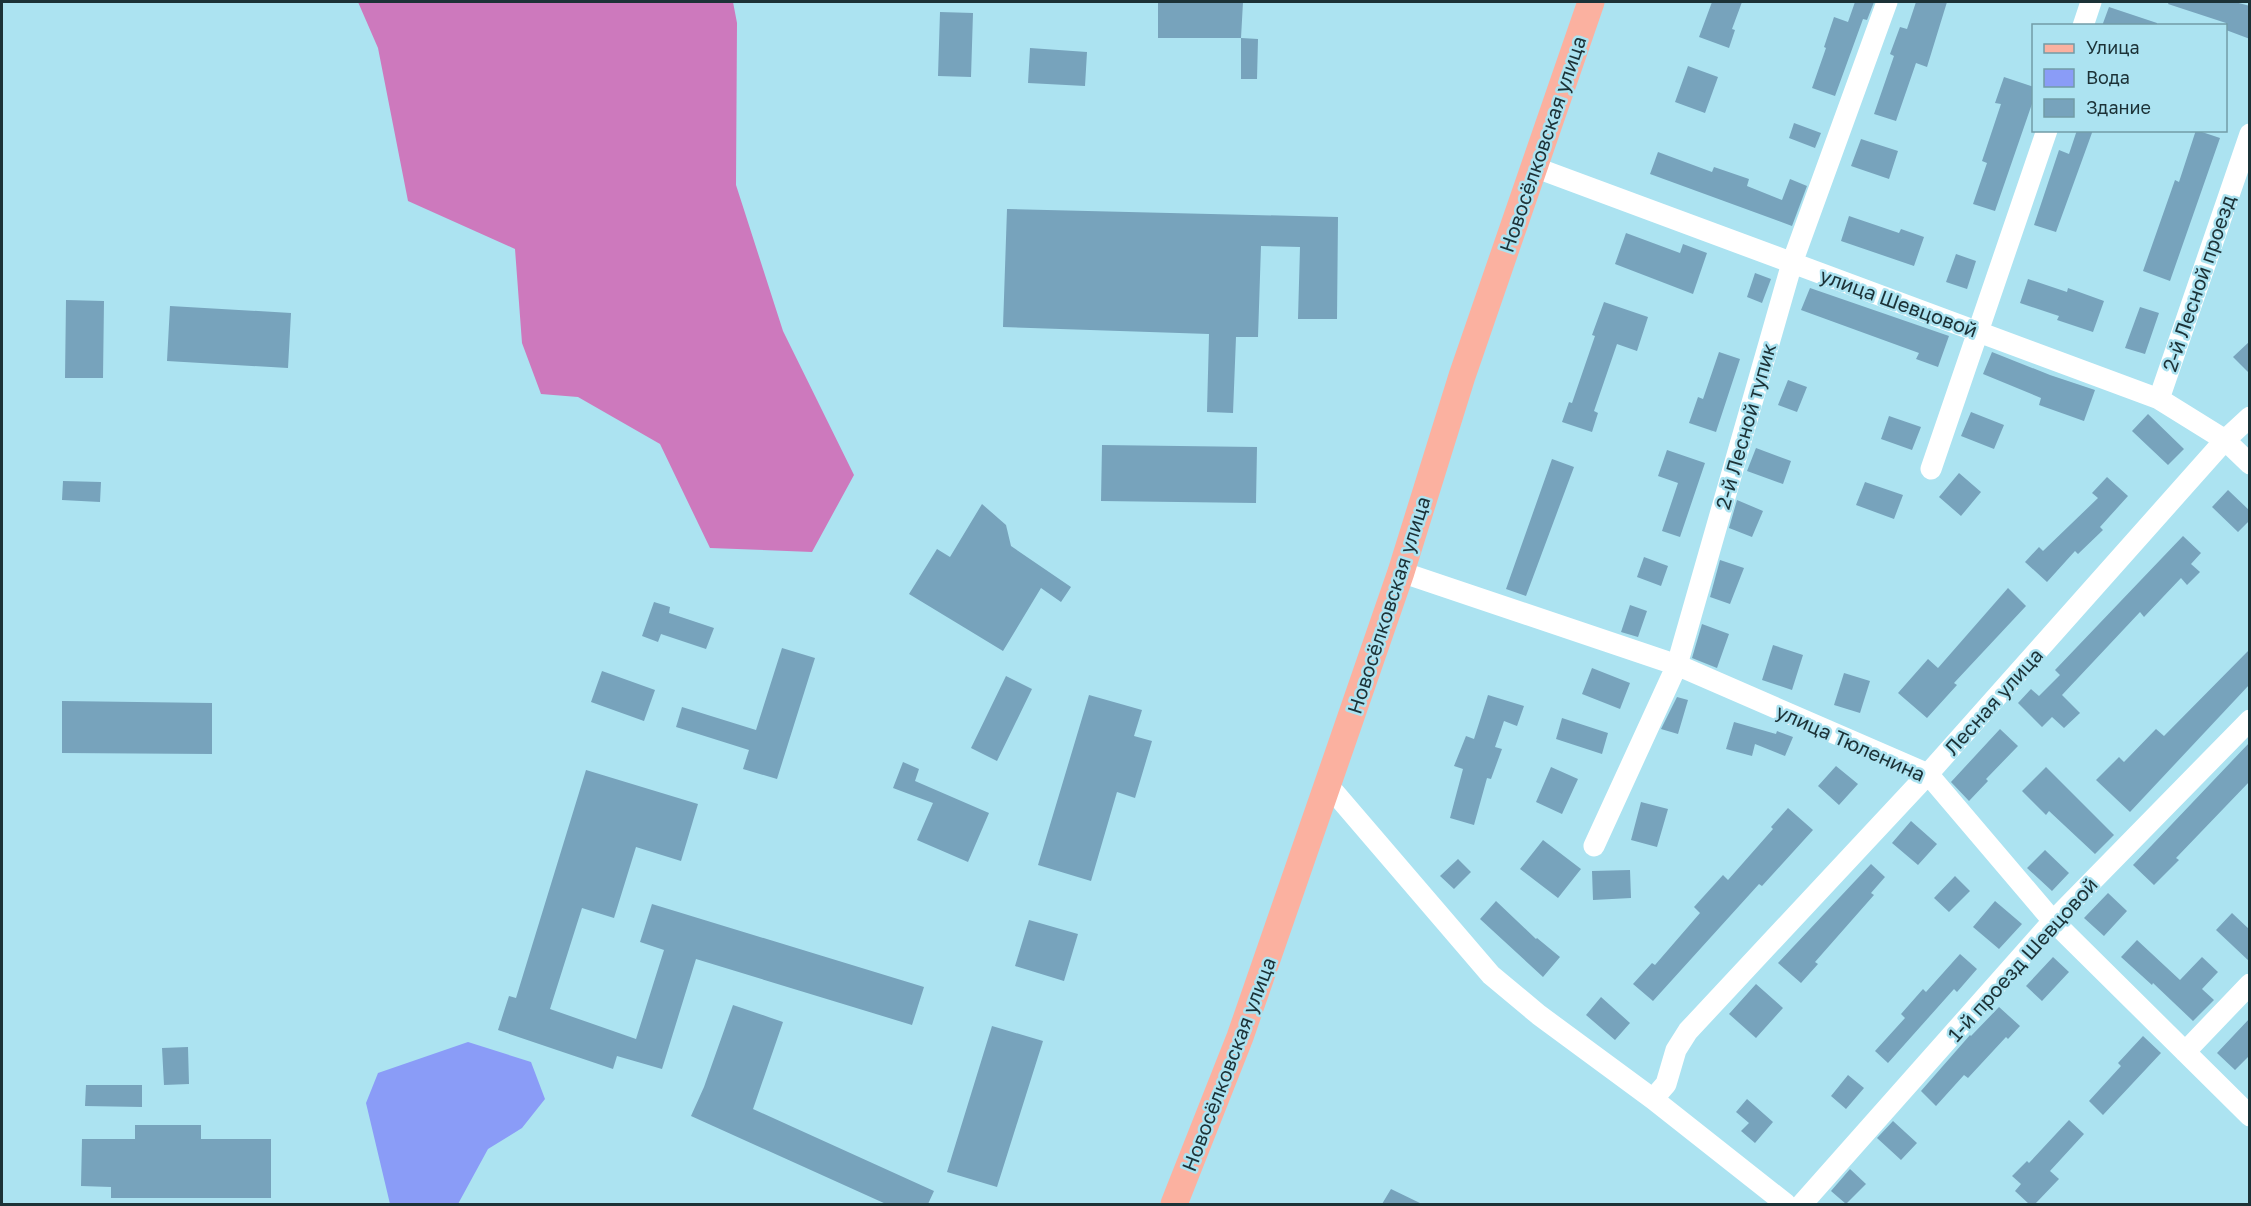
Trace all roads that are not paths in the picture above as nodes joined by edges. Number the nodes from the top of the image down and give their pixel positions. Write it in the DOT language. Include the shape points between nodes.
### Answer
graph roads {
  1 [pos="1591,2"];
  2 [pos="1887,2"];
  3 [pos="2091,2"];
  4 [pos="2084,24"];
  5 [pos="2046,132"];
  6 [pos="2250,134"];
  7 [pos="1534,167"];
  8 [pos="1792,263"];
  9 [pos="1977,331"];
  10 [pos="2159,399"];
  11 [pos="2250,417"];
  12 [pos="2225,440"];
  13 [pos="2250,464"];
  14 [pos="1931,469"];
  15 [pos="1401,572"];
  16 [pos="1677,665"];
  17 [pos="2250,720"];
  18 [pos="1928,774"];
  19 [pos="1328,785"];
  20 [pos="1594,846"];
  21 [pos="2054,921"];
  22 [pos="2250,984"];
  23 [pos="2185,1052"];
  24 [pos="1653,1099"];
  25 [pos="2250,1116"];
  26 [pos="1174,1204"];
  27 [pos="1786,1204"];
  28 [pos="1802,1204"];
  1 -- 7 [label="main road, Новосёлковская улица"];
  2 -- 8 [label="street, 2-й Лесной тупик"];
  3 -- 4 [label="street"];
  5 -- 9 [label="street"];
  6 -- 10 [label="street, 2-й Лесной проезд"];
  7 -- 8 [label="street, улица Шевцовой"];
  7 -- 15 [label="main road, Новосёлковская улица" via="1462,376"];
  8 -- 9 [label="street, улица Шевцовой"];
  8 -- 16 [label="street, 2-й Лесной тупик"];
  9 -- 10 [label="street, улица Шевцовой"];
  9 -- 14 [label="street"];
  10 -- 12 [label="street, улица Шевцовой"];
  11 -- 12 [label="street, Лесная улица"];
  12 -- 13 [label="street, улица Шевцовой"];
  12 -- 18 [label="street, Лесная улица"];
  15 -- 16 [label="street, улица Тюленина"];
  15 -- 19 [label="main road, Новосёлковская улица"];
  16 -- 18 [label="street, улица Тюленина"];
  16 -- 20 [label="street, 2-й Лесной тупик"];
  17 -- 21 [label="street, 1-й проезд Шевцовой"];
  18 -- 21 [label="street, улица Тюленина"];
  18 -- 24 [label="street, Лесная улица" via="1688,1031 1676,1050 1666,1084"];
  19 -- 24 [label="street" via="1491,975"];
  19 -- 26 [label="main road, Новосёлковская улица" via="1240,1037"];
  21 -- 23 [label="street, улица Тюленина"];
  21 -- 28 [label="street, 1-й проезд Шевцовой"];
  22 -- 23 [label="street"];
  23 -- 25 [label="street, улица Тюленина"];
  24 -- 27 [label="street"];
}
